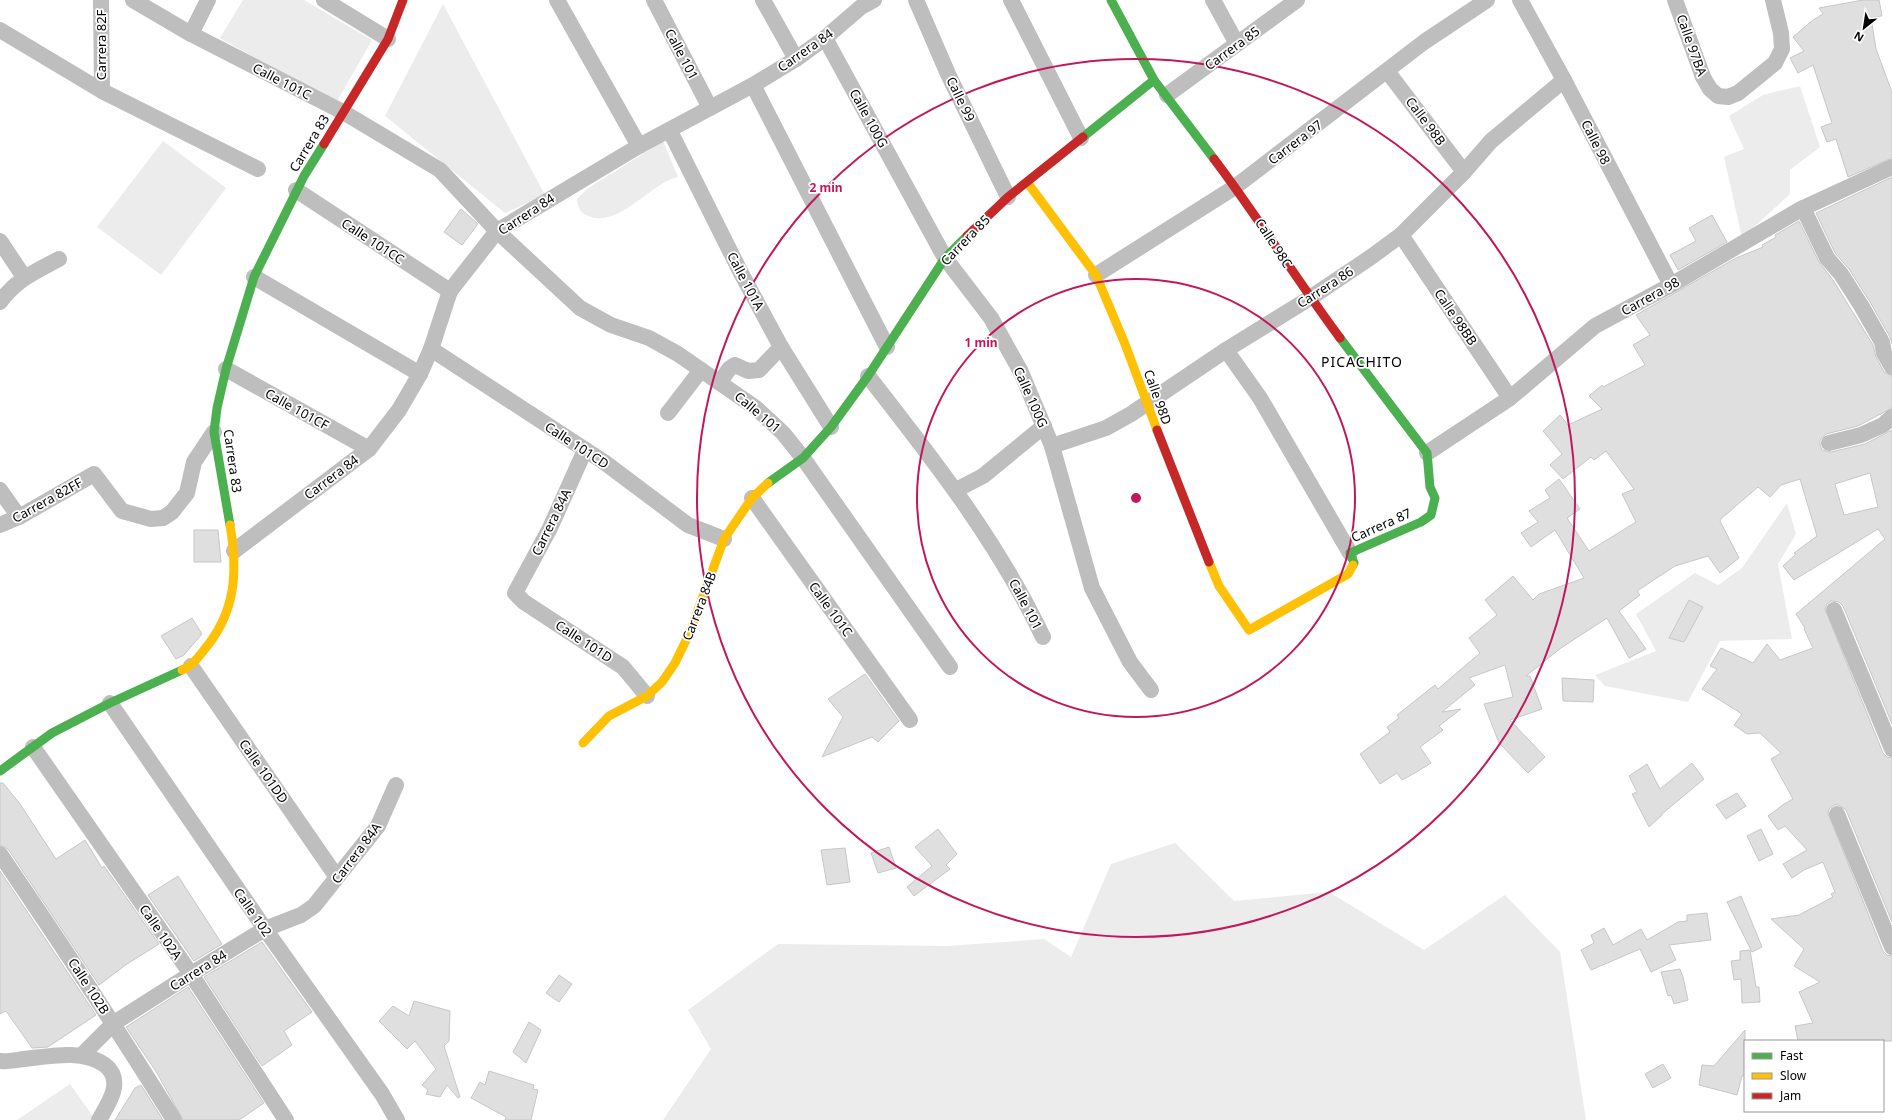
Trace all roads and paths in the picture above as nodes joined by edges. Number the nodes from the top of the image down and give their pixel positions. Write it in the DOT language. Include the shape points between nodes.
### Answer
graph roads {
  1 [pos="101,0"];
  2 [pos="133,0"];
  3 [pos="208,0"];
  4 [pos="324,0"];
  5 [pos="403,0"];
  6 [pos="557,0"];
  7 [pos="654,0"];
  8 [pos="763,0"];
  9 [pos="916,0"];
  10 [pos="1011,0"];
  11 [pos="1111,0"];
  12 [pos="1213,0"];
  13 [pos="1297,0"];
  14 [pos="1487,0"];
  15 [pos="1520,0"];
  16 [pos="1676,0"];
  17 [pos="1773,0"];
  18 [pos="864,2"];
  19 [pos="0,30"];
  20 [pos="192,34"];
  21 [pos="825,38"];
  22 [pos="388,39"];
  23 [pos="1237,44"];
  24 [pos="796,59"];
  25 [pos="1387,71"];
  26 [pos="1154,80"];
  27 [pos="1564,80"];
  28 [pos="753,85"];
  29 [pos="102,91"];
  30 [pos="1167,95"];
  31 [pos="710,108"];
  32 [pos="343,112"];
  33 [pos="670,131"];
  34 [pos="1082,138"];
  35 [pos="639,146"];
  36 [pos="1892,167"];
  37 [pos="258,169"];
  38 [pos="1464,172"];
  39 [pos="1027,182"];
  40 [pos="1236,187"];
  41 [pos="296,190"];
  42 [pos="1008,197"];
  43 [pos="1803,208"];
  44 [pos="497,231"];
  45 [pos="1401,236"];
  46 [pos="0,241"];
  47 [pos="945,258"];
  48 [pos="59,259"];
  49 [pos="1096,275"];
  50 [pos="24,277"];
  51 [pos="254,277"];
  52 [pos="1671,285"];
  53 [pos="450,291"];
  54 [pos="1310,298"];
  55 [pos="0,302"];
  56 [pos="781,347"];
  57 [pos="887,347"];
  58 [pos="431,349"];
  59 [pos="1226,350"];
  60 [pos="226,368"];
  61 [pos="1892,368"];
  62 [pos="701,370"];
  63 [pos="420,374"];
  64 [pos="868,376"];
  65 [pos="720,382"];
  66 [pos="1510,398"];
  67 [pos="1147,404"];
  68 [pos="668,413"];
  69 [pos="1892,417"];
  70 [pos="831,426"];
  71 [pos="1044,426"];
  72 [pos="214,432"];
  73 [pos="1829,443"];
  74 [pos="1052,446"];
  75 [pos="369,449"];
  76 [pos="585,450"];
  77 [pos="1427,453"];
  78 [pos="803,458"];
  79 [pos="0,490"];
  80 [pos="956,490"];
  81 [pos="752,498"];
  82 [pos="19,517"];
  83 [pos="0,525"];
  84 [pos="724,539"];
  85 [pos="234,551"];
  86 [pos="1350,553"];
  87 [pos="515,593"];
  88 [pos="1834,610"];
  89 [pos="1249,630"];
  90 [pos="1044,637"];
  91 [pos="191,666"];
  92 [pos="950,667"];
  93 [pos="1151,690"];
  94 [pos="647,696"];
  95 [pos="110,703"];
  96 [pos="910,720"];
  97 [pos="583,743"];
  98 [pos="33,746"];
  99 [pos="1892,749"];
  100 [pos="0,771"];
  101 [pos="396,786"];
  102 [pos="1837,814"];
  103 [pos="0,854"];
  104 [pos="336,876"];
  105 [pos="322,898"];
  106 [pos="265,930"];
  107 [pos="1892,947"];
  108 [pos="190,974"];
  109 [pos="114,1023"];
  110 [pos="82,1056"];
  111 [pos="0,1061"];
  112 [pos="99,1120"];
  113 [pos="174,1120"];
  114 [pos="286,1120"];
  115 [pos="397,1120"];
  1 -- 29 [label="street, Carrera 82F"];
  2 -- 20 [label="street, Calle 101C"];
  3 -- 20 [label="street"];
  4 -- 22 [label="street"];
  5 -- 22 [label="street, Carrera 83"];
  6 -- 35 [label="street"];
  7 -- 31 [label="street, Calle 101"];
  8 -- 24 [label="street"];
  9 -- 42 [label="street, Calle 99" via="948,74"];
  10 -- 34 [label="street"];
  11 -- 26 [label="street, Calle 98C"];
  12 -- 23 [label="street"];
  13 -- 23 [label="street, Carrera 85"];
  14 -- 25 [label="street, Carrera 97" via="1424,42"];
  15 -- 27 [label="street, Calle 98"];
  16 -- 17 [label="street, Calle 97BA" via="1703,77 1718,96 1728,97 1738,93 1775,64 1782,50 1782,33"];
  18 -- 21 [label="street, Carrera 84"];
  19 -- 29 [label="street"];
  20 -- 32 [label="street, Calle 101C"];
  21 -- 24 [label="street, Carrera 84"];
  21 -- 47 [label="street, Calle 100G"];
  22 -- 32 [label="street, Carrera 83"];
  23 -- 30 [label="street, Carrera 85"];
  24 -- 28 [label="street, Carrera 84"];
  25 -- 38 [label="street, Calle 98B"];
  25 -- 40 [label="street, Carrera 97"];
  26 -- 30 [label="street, Calle 98C"];
  26 -- 34 [label="street, Carrera 85"];
  27 -- 38 [label="street, Carrera 86" via="1491,141"];
  27 -- 52 [label="street, Calle 98"];
  28 -- 31 [label="street, Carrera 84"];
  28 -- 57 [label="street"];
  29 -- 37 [label="street"];
  30 -- 40 [label="street, Calle 98C"];
  31 -- 33 [label="street, Carrera 84"];
  32 -- 41 [label="street, Carrera 83"];
  32 -- 44 [label="street, Calle 101C" via="440,170"];
  33 -- 35 [label="street, Carrera 84"];
  33 -- 56 [label="street, Calle 101A"];
  34 -- 39 [label="street, Carrera 85"];
  35 -- 44 [label="street, Carrera 84"];
  36 -- 43 [label="street, Carrera 98"];
  38 -- 45 [label="street, Carrera 86"];
  39 -- 42 [label="street, Carrera 85"];
  39 -- 49 [label="street, Calle 98D"];
  40 -- 49 [label="street, Carrera 97"];
  40 -- 54 [label="street, Calle 98C"];
  41 -- 51 [label="street, Carrera 83"];
  41 -- 53 [label="street, Calle 101CC"];
  42 -- 47 [label="street, Carrera 85"];
  43 -- 52 [label="street, Carrera 98"];
  43 -- 61 [label="street" via="1827,258 1862,307 1882,342 1884,353"];
  44 -- 53 [label="street, Carrera 84"];
  44 -- 62 [label="street, Calle 101" via="580,308 611,325 655,341"];
  45 -- 54 [label="street, Carrera 86"];
  45 -- 66 [label="street, Calle 98BB"];
  46 -- 50 [label="street"];
  47 -- 57 [label="street, Carrera 85"];
  47 -- 71 [label="street, Calle 100G" via="991,318 1021,372"];
  48 -- 50 [label="street"];
  49 -- 67 [label="street, Calle 98D"];
  50 -- 55 [label="street" via="9,289"];
  51 -- 60 [label="street, Carrera 83"];
  51 -- 63 [label="street"];
  52 -- 66 [label="street, Carrera 98" via="1595,326"];
  53 -- 58 [label="street, Carrera 84"];
  54 -- 59 [label="street, Carrera 86"];
  54 -- 77 [label="street, Calle 98C"];
  56 -- 65 [label="street" via="759,370 748,371 735,365"];
  56 -- 70 [label="street, Calle 101A"];
  57 -- 64 [label="street, Carrera 85"];
  58 -- 63 [label="street, Carrera 84"];
  58 -- 76 [label="street, Calle 101CD"];
  59 -- 67 [label="street, Carrera 86"];
  59 -- 86 [label="street" via="1260,398"];
  60 -- 72 [label="street, Carrera 83"];
  60 -- 75 [label="street, Calle 101CF"];
  62 -- 65 [label="street, Calle 101"];
  62 -- 68 [label="street"];
  63 -- 75 [label="street, Carrera 84" via="399,410"];
  64 -- 70 [label="street, Carrera 85"];
  64 -- 80 [label="street, Calle 101"];
  65 -- 78 [label="street, Calle 101" via="756,408 783,433"];
  66 -- 77 [label="street, Carrera 98"];
  67 -- 74 [label="street, Carrera 86" via="1106,428"];
  67 -- 89 [label="street, Calle 98D" via="1219,586"];
  69 -- 73 [label="street" via="1883,425 1860,435"];
  70 -- 78 [label="street, Carrera 85"];
  71 -- 74 [label="street, Calle 100G"];
  71 -- 80 [label="street" via="983,476"];
  72 -- 82 [label="street, Carrera 82FF" via="194,462 187,493 172,512 163,518 151,519 122,511 94,474"];
  72 -- 85 [label="street, Carrera 83"];
  74 -- 93 [label="street, Calle 100G" via="1092,588 1130,662"];
  75 -- 85 [label="street, Carrera 84"];
  76 -- 84 [label="street, Calle 101CD" via="688,524"];
  76 -- 87 [label="street, Carrera 84A" via="550,528"];
  77 -- 86 [label="street, Carrera 87" via="1430,487 1435,498 1431,515 1421,522"];
  78 -- 81 [label="street, Carrera 84B" via="771,480"];
  78 -- 92 [label="street, Calle 101"];
  79 -- 82 [label="street"];
  80 -- 90 [label="street, Calle 101" via="1024,596"];
  81 -- 84 [label="street, Carrera 84B"];
  81 -- 96 [label="street, Calle 101C"];
  82 -- 83 [label="street, Carrera 82FF"];
  84 -- 94 [label="street, Carrera 84B" via="690,632 675,663 662,682"];
  85 -- 91 [label="street, Carrera 83" via="231,599 225,617 216,636"];
  86 -- 89 [label="street, Carrera 87" via="1354,563 1348,574"];
  87 -- 94 [label="street, Calle 101D" via="524,602 623,667"];
  88 -- 99 [label="street"];
  91 -- 95 [label="street, Carrera 83"];
  91 -- 104 [label="street, Calle 101DD"];
  94 -- 97 [label="street, Carrera 84B" via="609,716"];
  95 -- 98 [label="street, Carrera 83" via="52,733"];
  95 -- 106 [label="street, Calle 102"];
  98 -- 100 [label="street, Carrera 83"];
  98 -- 108 [label="street, Calle 102A"];
  101 -- 104 [label="street, Carrera 84A" via="378,826 363,847"];
  102 -- 107 [label="street"];
  103 -- 109 [label="street, Calle 102B"];
  104 -- 105 [label="street, Carrera 84A"];
  105 -- 106 [label="street, Carrera 84" via="301,915"];
  106 -- 108 [label="street, Carrera 84"];
  106 -- 115 [label="street, Calle 102" via="382,1094"];
  108 -- 109 [label="street, Carrera 84"];
  108 -- 114 [label="street, Calle 102A"];
  109 -- 110 [label="street, Carrera 84"];
  109 -- 113 [label="street, Calle 102B"];
  110 -- 111 [label="street" via="47,1056"];
  110 -- 112 [label="street" via="97,1060 109,1069 114,1079 114,1090"];
}
